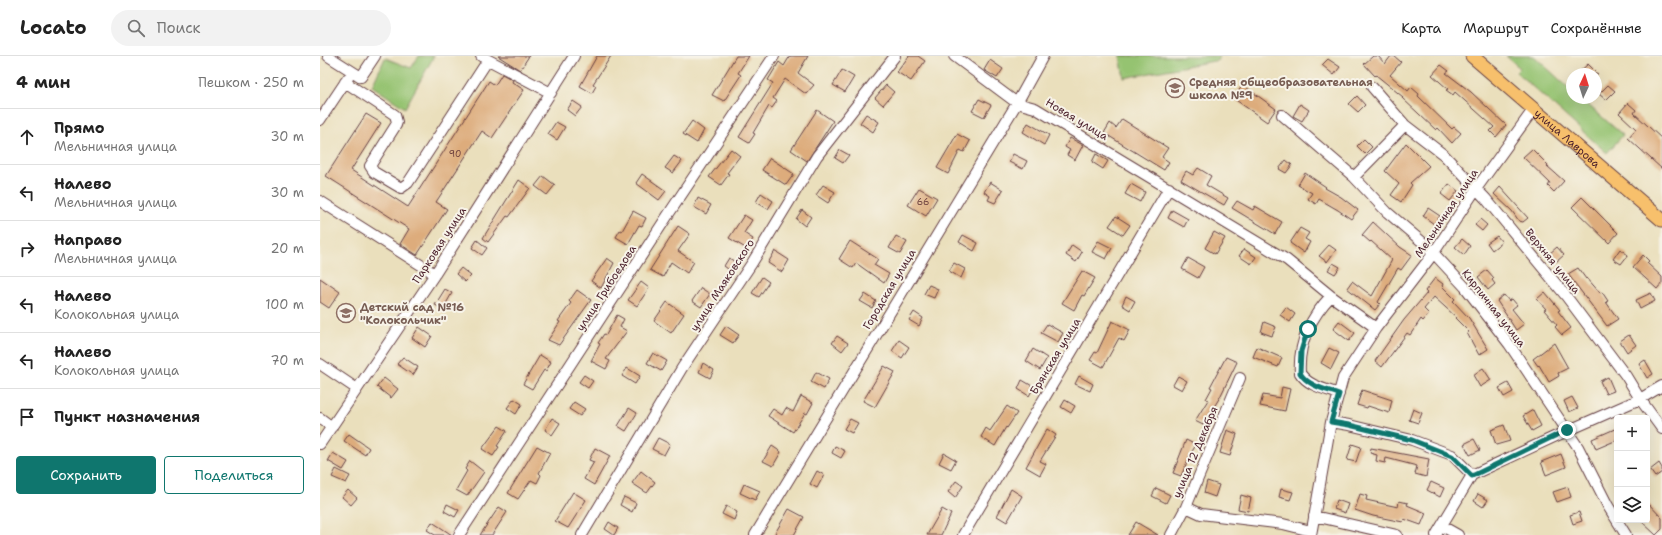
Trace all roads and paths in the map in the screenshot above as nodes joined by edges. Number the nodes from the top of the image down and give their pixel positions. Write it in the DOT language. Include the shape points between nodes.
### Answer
graph roads {
  1 [pos="328,56"];
  2 [pos="375,56"];
  3 [pos="574,56"];
  4 [pos="774,56"];
  5 [pos="895,56"];
  6 [pos="954,56"];
  7 [pos="1043,56"];
  8 [pos="1472,56"];
  9 [pos="489,58"];
  10 [pos="352,71"];
  11 [pos="345,82"];
  12 [pos="1372,87"];
  13 [pos="551,93"];
  14 [pos="1017,103"];
  15 [pos="1533,110"];
  16 [pos="1282,115"];
  17 [pos="320,120"];
  18 [pos="1406,125"];
  19 [pos="1354,177"];
  20 [pos="1169,188"];
  21 [pos="1476,188"];
  22 [pos="320,201"];
  23 [pos="1662,220"];
  24 [pos="1433,254"];
  25 [pos="435,274"];
  26 [pos="1331,296"];
  27 [pos="1376,328"];
  28 [pos="320,364"];
  29 [pos="1240,378"];
  30 [pos="1662,386"];
  31 [pos="357,389"];
  32 [pos="1339,394"];
  33 [pos="1640,399"];
  34 [pos="320,418"];
  35 [pos="1331,422"];
  36 [pos="332,427"];
  37 [pos="1662,429"];
  38 [pos="1567,430"];
  39 [pos="320,444"];
  40 [pos="1472,476"];
  41 [pos="1186,507"];
  42 [pos="1314,516"];
  43 [pos="1442,526"];
  44 [pos="1311,533"];
  45 [pos="459,535"];
  46 [pos="582,535"];
  47 [pos="755,535"];
  48 [pos="963,535"];
  49 [pos="1171,535"];
  50 [pos="1397,535"];
  51 [pos="1436,535"];
  52 [pos="1458,535"];
  53 [pos="1626,535"];
  1 -- 10 [label="street"];
  2 -- 10 [label="street" via="361,77"];
  3 -- 13 [label="street, Парковая улица"];
  4 -- 45 [label="street, улица Грибоедова"];
  5 -- 46 [label="street, улица Маяковского" via="817,156 752,263 682,368"];
  6 -- 14 [label="street, Новая улица"];
  7 -- 14 [label="street, Городская улица"];
  8 -- 15 [label="main road, улица Лаврова"];
  9 -- 11 [label="street" via="406,186 401,188 374,172 370,166 396,125 395,115"];
  9 -- 13 [label="street"];
  10 -- 11 [label="street"];
  11 -- 17 [label="street"];
  12 -- 18 [label="street, Верхняя улица"];
  13 -- 25 [label="street, Парковая улица"];
  14 -- 20 [label="street, Новая улица" via="1036,108"];
  14 -- 47 [label="street, Городская улица"];
  15 -- 21 [label="street, Мельничная улица"];
  15 -- 23 [label="main road, улица Лаврова"];
  16 -- 19 [label="street, Кирпичная улица"];
  18 -- 19 [label="street"];
  18 -- 21 [label="street, Верхняя улица" via="1444,155"];
  19 -- 24 [label="street, Кирпичная улица"];
  20 -- 26 [label="street" via="1287,260"];
  20 -- 48 [label="street, Брянская улица"];
  21 -- 24 [label="street, Мельничная улица"];
  21 -- 33 [label="street, Верхняя улица" via="1566,296 1626,376"];
  22 -- 25 [label="street"];
  24 -- 27 [label="street, Мельничная улица"];
  24 -- 38 [label="street, Кирпичная улица" via="1466,287 1509,344"];
  25 -- 31 [label="street, Парковая улица"];
  26 -- 27 [label="street"];
  26 -- 32 [label="street" via="1318,310 1308,329 1301,351 1300,373 1308,382"];
  27 -- 32 [label="street, Мельничная улица" via="1343,378"];
  28 -- 31 [label="street"];
  29 -- 41 [label="street, улица 12 Декабря"];
  30 -- 33 [label="street"];
  31 -- 36 [label="street, Парковая улица"];
  32 -- 35 [label="street, Мельничная улица"];
  33 -- 37 [label="street, Верхняя улица"];
  33 -- 38 [label="street"];
  34 -- 36 [label="street"];
  35 -- 40 [label="street" via="1412,440 1452,456"];
  35 -- 42 [label="street, Мельничная улица"];
  36 -- 39 [label="street, Парковая улица"];
  38 -- 40 [label="street"];
  38 -- 53 [label="street, Кирпичная улица"];
  40 -- 43 [label="street"];
  41 -- 44 [label="street, Мельничная улица" via="1200,514 1283,524"];
  41 -- 49 [label="street, улица 12 Декабря"];
  42 -- 44 [label="street, Мельничная улица"];
  42 -- 50 [label="street"];
  43 -- 51 [label="street"];
  43 -- 52 [label="street"];
}
